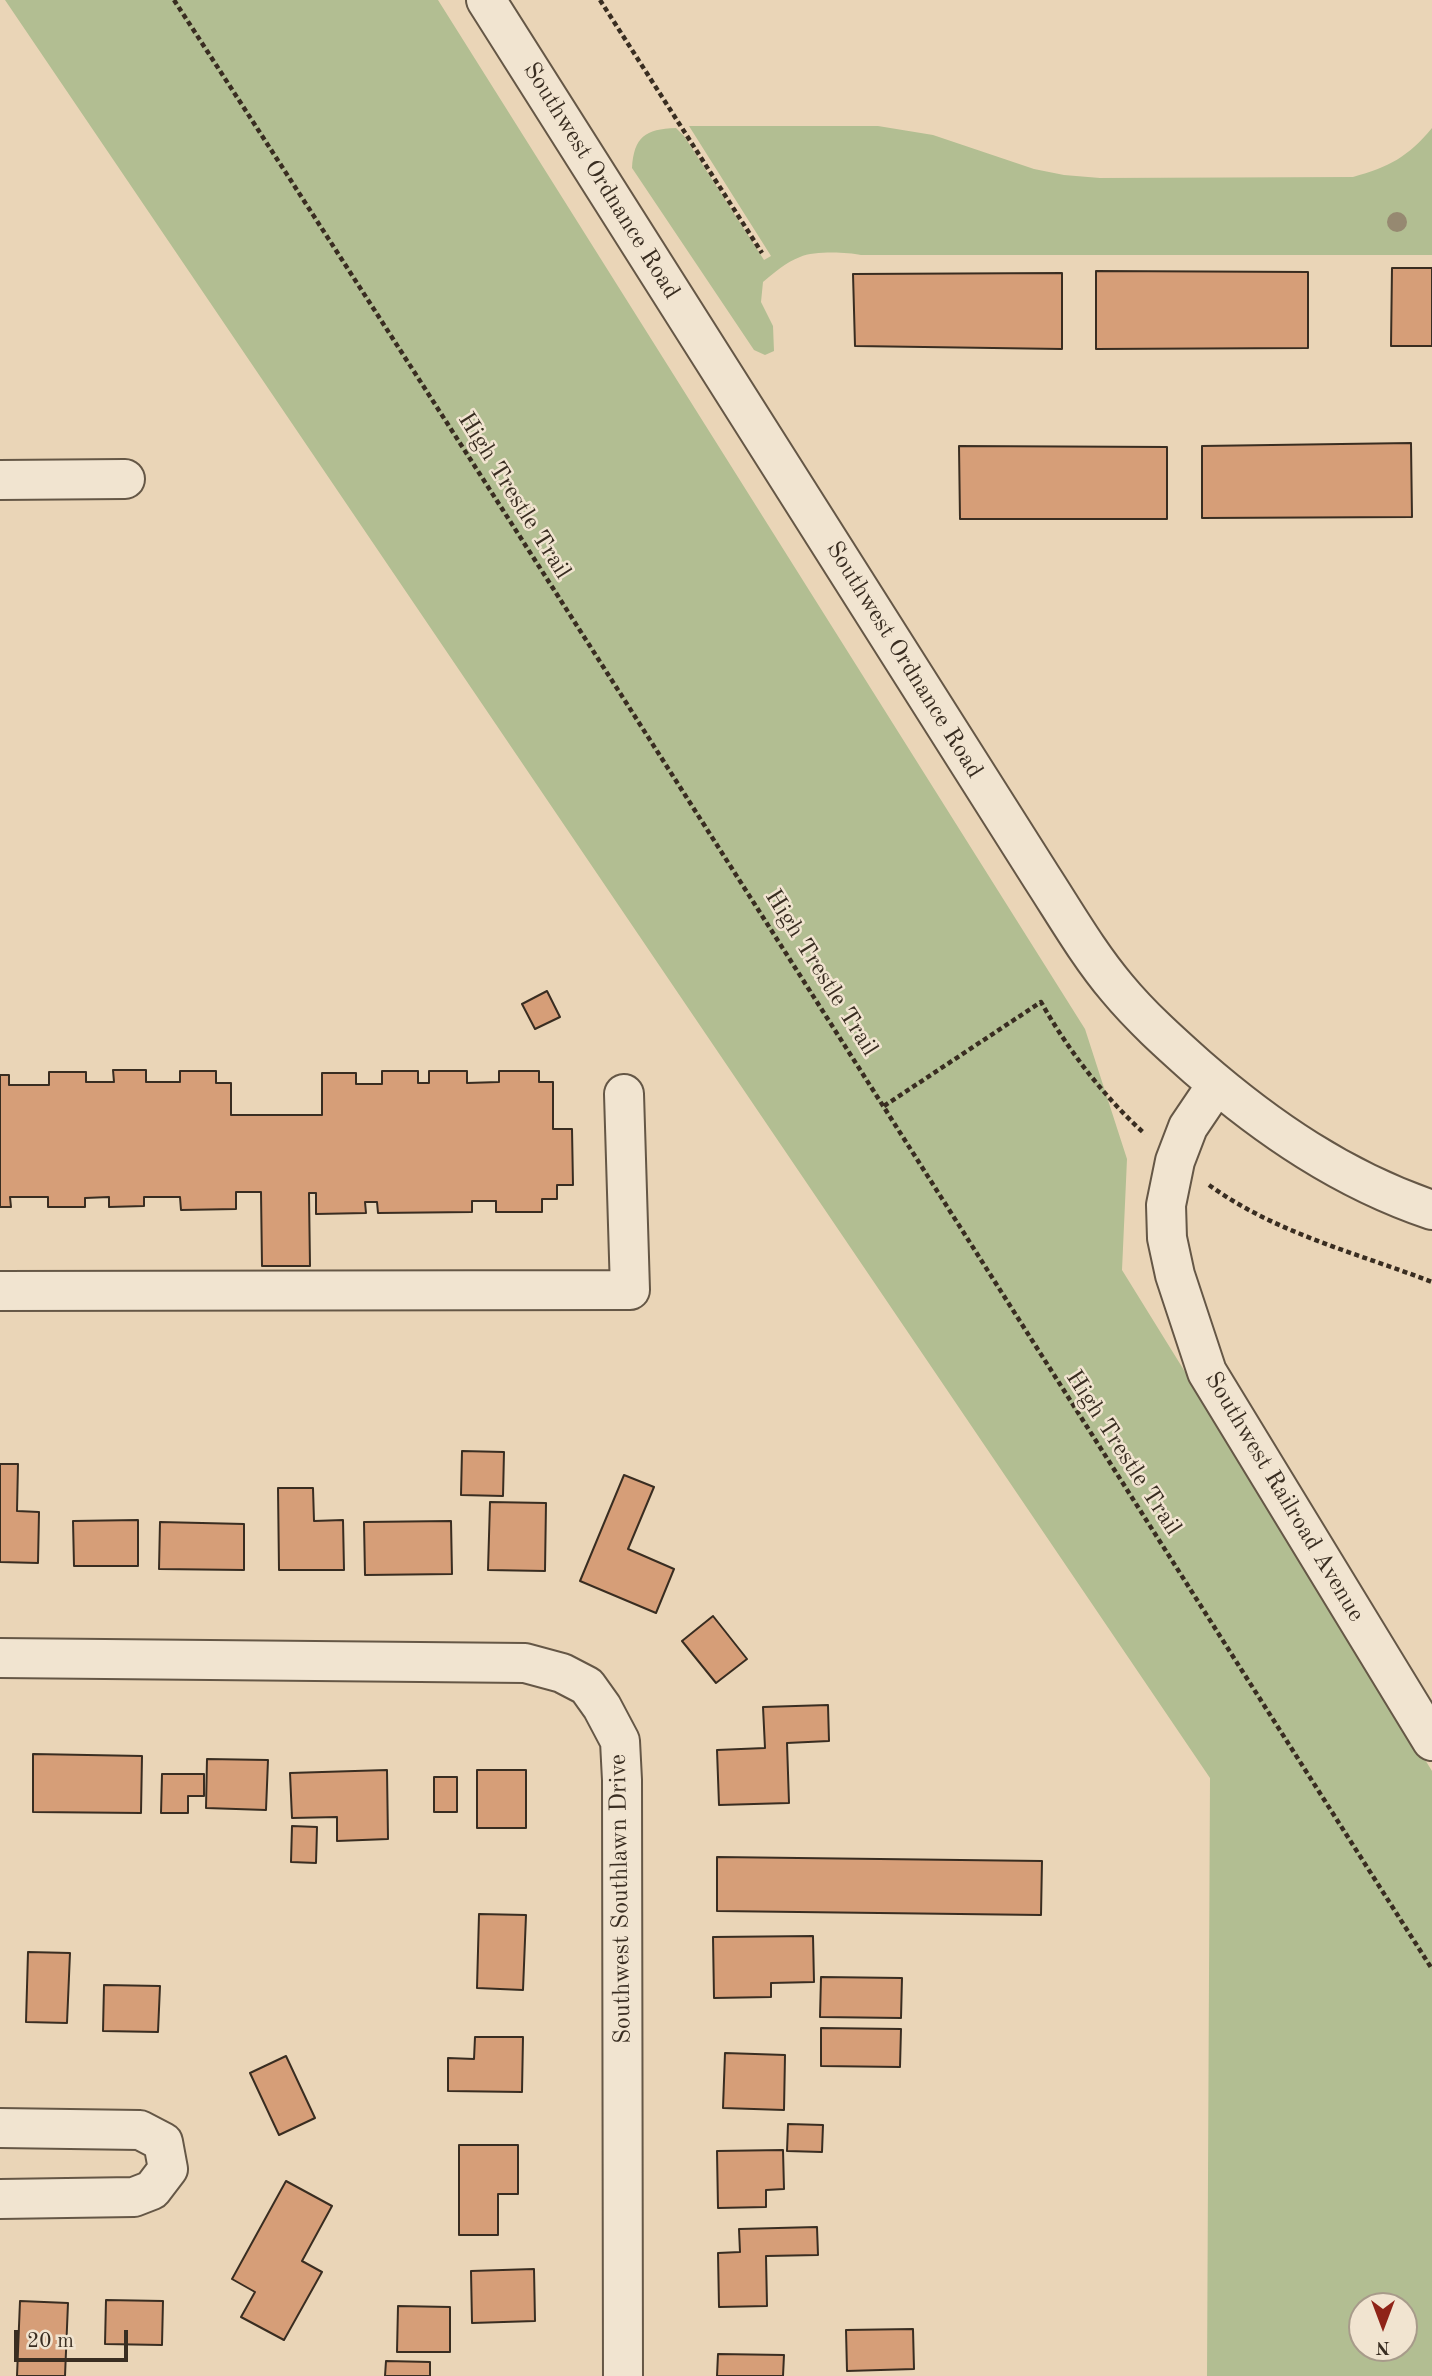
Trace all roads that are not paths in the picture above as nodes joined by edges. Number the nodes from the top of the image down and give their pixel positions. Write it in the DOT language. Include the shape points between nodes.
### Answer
graph roads {
  1 [pos="486,0"];
  2 [pos="125,478"];
  3 [pos="0,480"];
  4 [pos="1217,1084"];
  5 [pos="624,1094"];
  6 [pos="1432,1210"];
  7 [pos="0,1292"];
  8 [pos="0,1658"];
  9 [pos="1432,1741"];
  10 [pos="0,2128"];
  11 [pos="0,2199"];
  12 [pos="623,2376"];
  1 -- 4 [label="street, Southwest Ordnance Road" via="1114,985 1141,1017"];
  2 -- 3 [label="street"];
  4 -- 6 [label="street, Southwest Ordnance Road" via="1278,1132 1343,1173"];
  4 -- 9 [label="street, Southwest Railroad Avenue" via="1188,1128 1175,1161 1166,1205 1175,1275 1207,1372"];
  5 -- 7 [label="street" via="630,1290"];
  8 -- 12 [label="street, Southwest Southlawn Drive" via="525,1662 587,1686 620,1741"];
  10 -- 11 [label="street" via="140,2130 163,2142 169,2169 152,2190 134,2197"];
}
